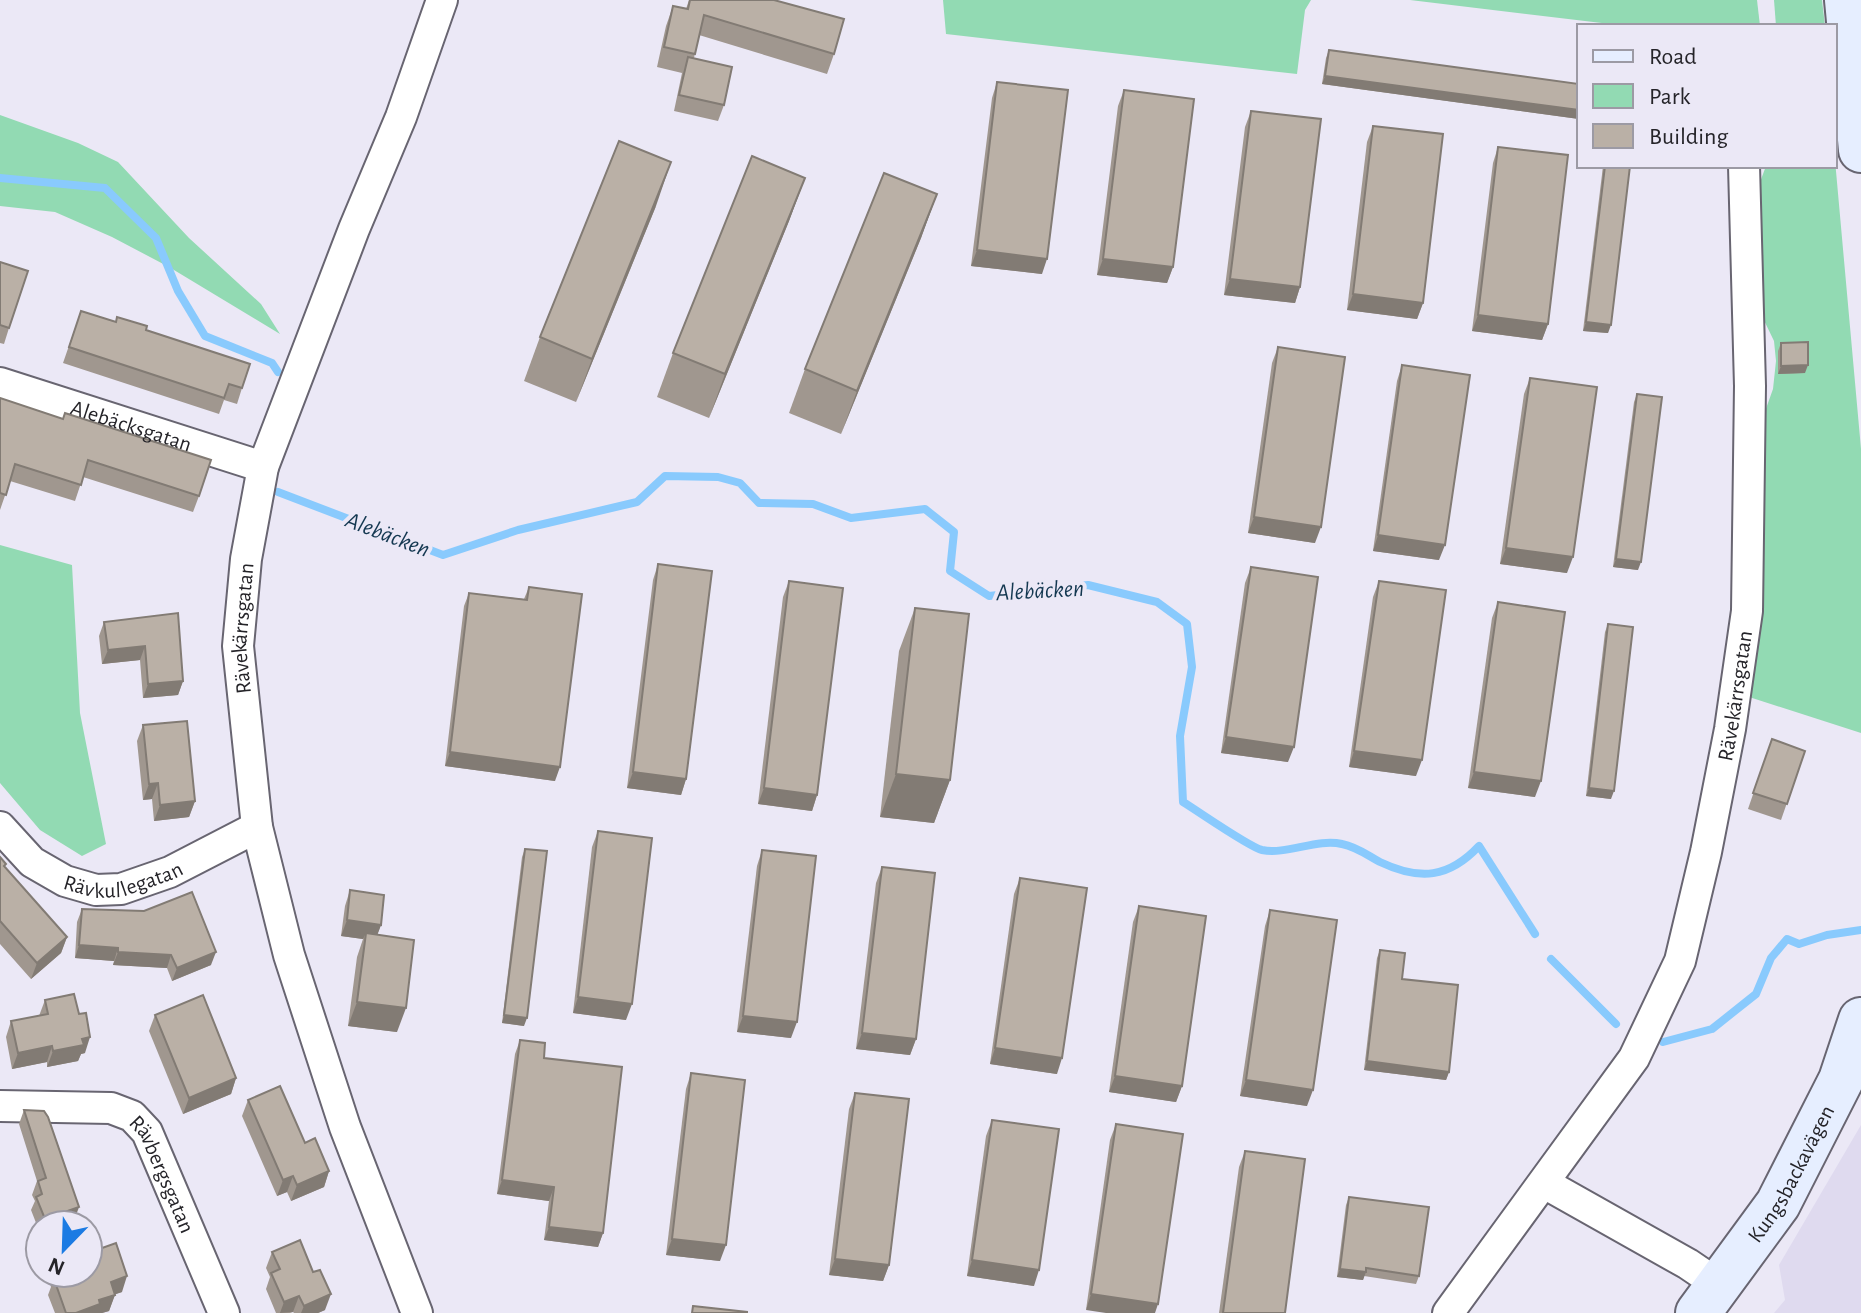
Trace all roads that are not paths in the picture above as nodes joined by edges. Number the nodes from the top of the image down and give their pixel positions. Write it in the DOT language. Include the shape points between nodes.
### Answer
graph roads {
  1 [pos="442,0"];
  2 [pos="1847,0"];
  3 [pos="1861,150"];
  4 [pos="1744,168"];
  5 [pos="0,383"];
  6 [pos="263,467"];
  7 [pos="0,827"];
  8 [pos="257,827"];
  9 [pos="1861,1020"];
  10 [pos="0,1106"];
  11 [pos="1544,1183"];
  12 [pos="1708,1299"];
  13 [pos="224,1313"];
  14 [pos="417,1313"];
  15 [pos="1448,1313"];
  1 -- 6 [label="street, Rävekärrsgatan"];
  2 -- 3 [label="street"];
  4 -- 11 [label="street, Rävekärrsgatan" via="1750,386 1747,611 1706,852 1680,961 1634,1058"];
  5 -- 6 [label="street, Alebäcksgatan"];
  6 -- 8 [label="street, Rävekärrsgatan" via="246,559 238,646"];
  7 -- 8 [label="street, Rävkullegatan" via="32,862 65,881 96,890 121,889 170,872"];
  8 -- 14 [label="street, Rävekärrsgatan" via="289,955 345,1127"];
  9 -- 12 [label="street, Kungsbackavägen" via="1841,1080 1778,1204"];
  10 -- 13 [label="street, Rävbergsgatan" via="111,1108 132,1116 147,1132"];
  11 -- 12 [label="street" via="1688,1264"];
  11 -- 15 [label="street, Rävekärrsgatan"];
}
